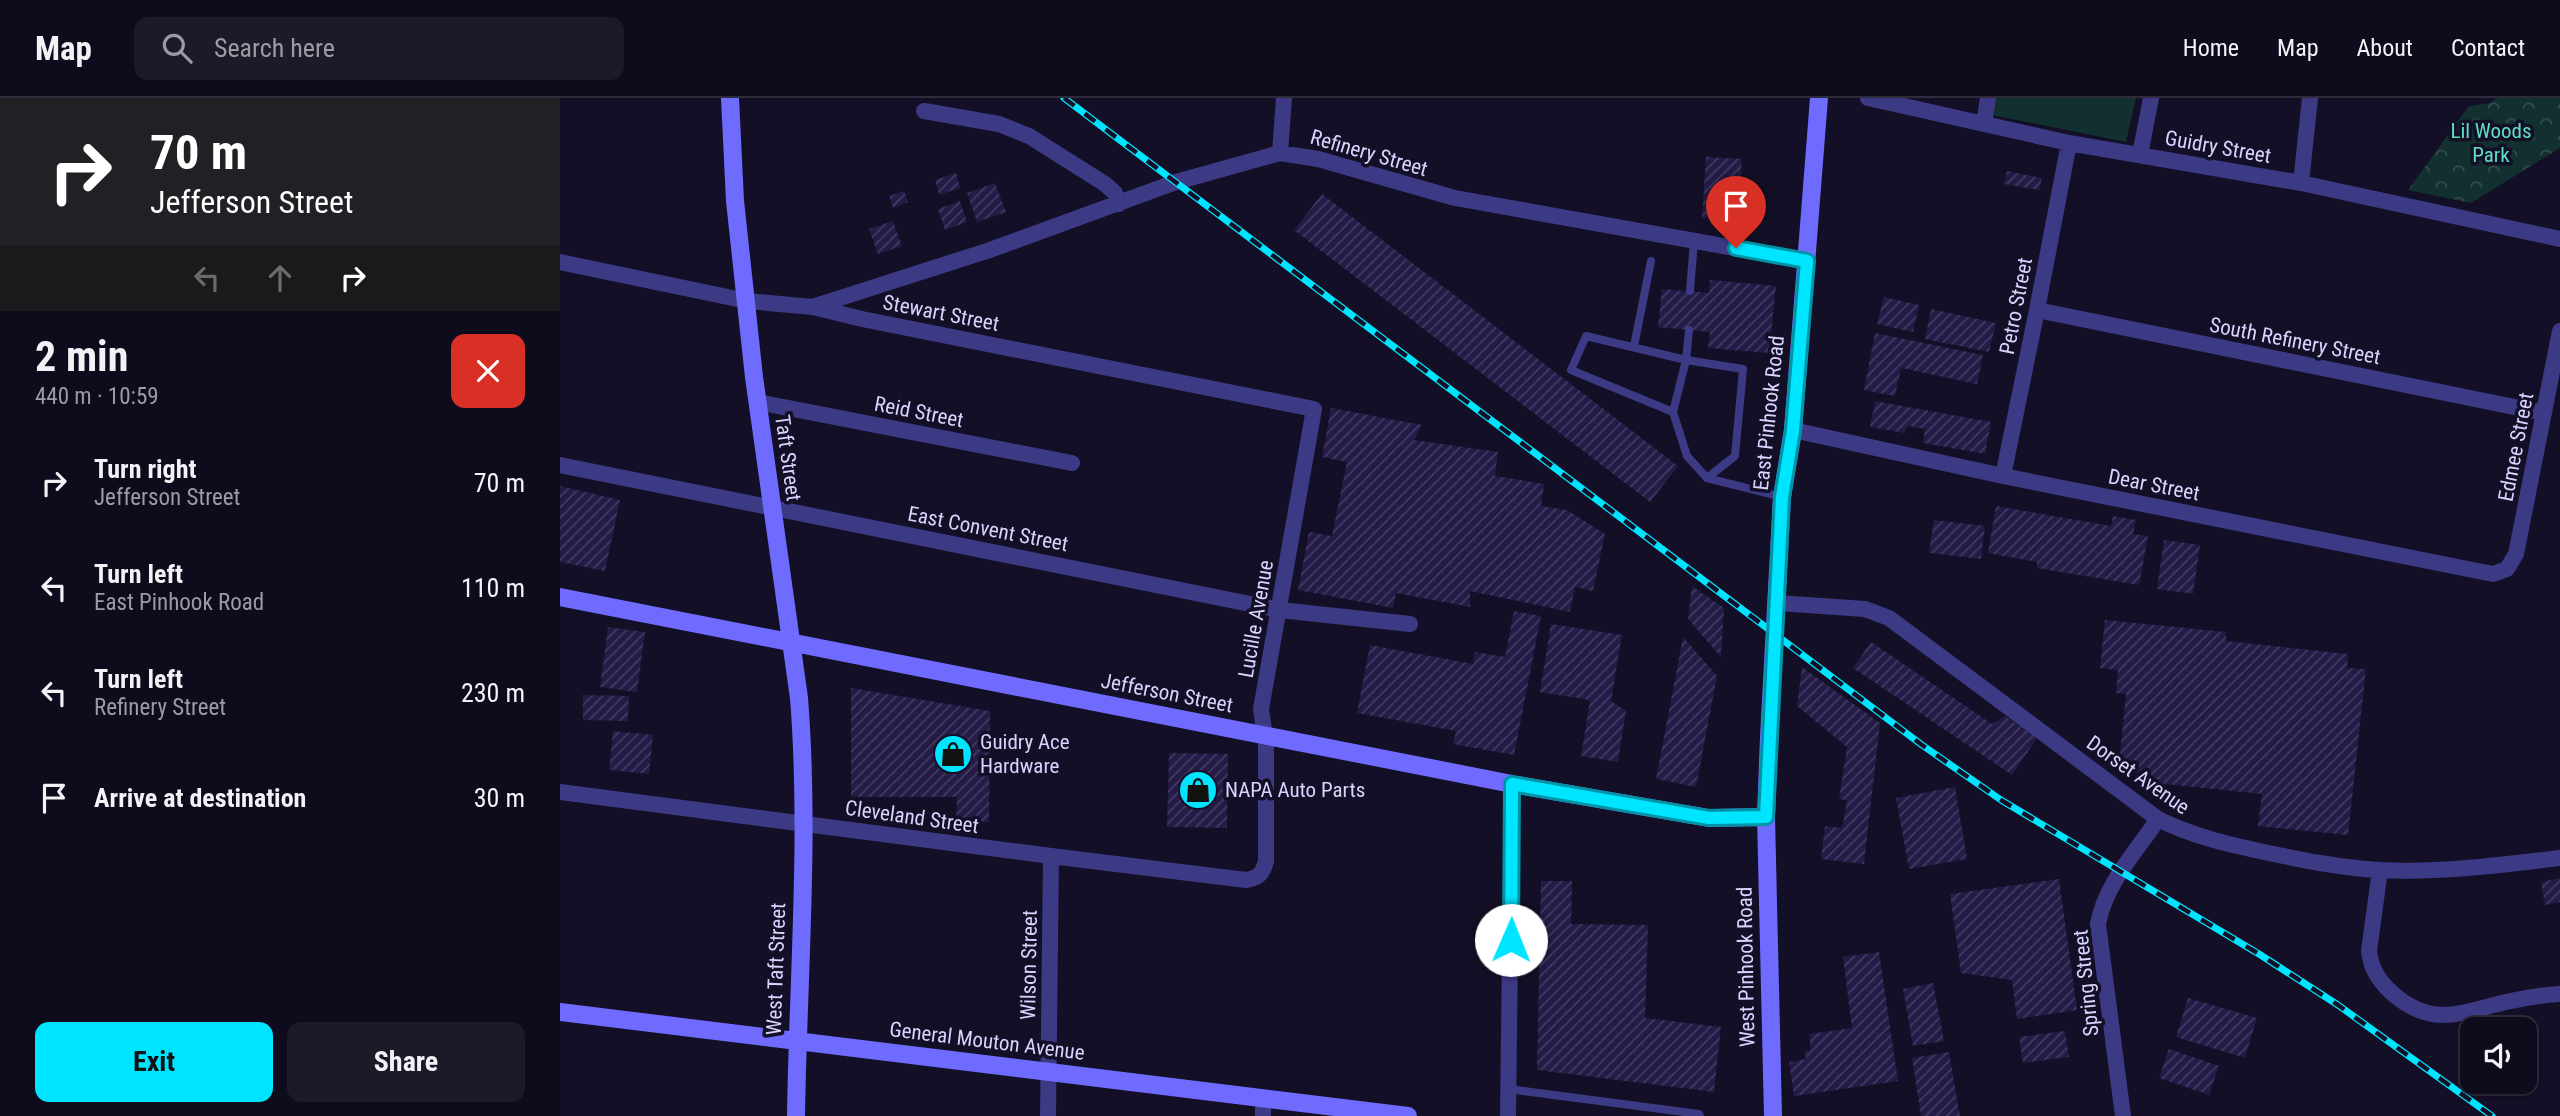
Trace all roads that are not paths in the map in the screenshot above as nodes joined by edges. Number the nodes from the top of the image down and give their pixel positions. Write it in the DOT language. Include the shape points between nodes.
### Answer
graph roads {
  1 [pos="730,98"];
  2 [pos="1284,98"];
  3 [pos="1819,98"];
  4 [pos="1868,98"];
  5 [pos="1988,98"];
  6 [pos="2151,98"];
  7 [pos="2310,98"];
  8 [pos="1905,102"];
  9 [pos="924,111"];
  10 [pos="1984,124"];
  11 [pos="2069,143"];
  12 [pos="1280,153"];
  13 [pos="2140,155"];
  14 [pos="2301,183"];
  15 [pos="1119,204"];
  16 [pos="2560,239"];
  17 [pos="1694,241"];
  18 [pos="1651,261"];
  19 [pos="1807,261"];
  20 [pos="560,262"];
  21 [pos="1690,291"];
  22 [pos="747,301"];
  23 [pos="813,307"];
  24 [pos="2038,310"];
  25 [pos="1689,330"];
  26 [pos="2560,331"];
  27 [pos="1634,346"];
  28 [pos="1686,360"];
  29 [pos="757,402"];
  30 [pos="1314,409"];
  31 [pos="1673,412"];
  32 [pos="2544,413"];
  33 [pos="1793,430"];
  34 [pos="1072,463"];
  35 [pos="560,465"];
  36 [pos="2003,476"];
  37 [pos="1707,478"];
  38 [pos="1782,497"];
  39 [pos="772,507"];
  40 [pos="2507,569"];
  41 [pos="560,597"];
  42 [pos="1777,603"];
  43 [pos="1280,610"];
  44 [pos="1410,624"];
  45 [pos="790,641"];
  46 [pos="1266,736"];
  47 [pos="1512,784"];
  48 [pos="560,792"];
  49 [pos="1766,817"];
  50 [pos="2158,819"];
  51 [pos="803,824"];
  52 [pos="1051,856"];
  53 [pos="2560,858"];
  54 [pos="2380,870"];
  55 [pos="1258,877"];
  56 [pos="2560,994"];
  57 [pos="560,1012"];
  58 [pos="797,1041"];
  59 [pos="1048,1071"];
  60 [pos="1508,1089"];
  61 [pos="1263,1107"];
  62 [pos="796,1116"];
  63 [pos="1048,1116"];
  64 [pos="1408,1116"];
  65 [pos="1507,1116"];
  66 [pos="1700,1116"];
  67 [pos="1773,1116"];
  68 [pos="2123,1116"];
  1 -- 22 [label="street, Taft Street" via="735,201"];
  2 -- 12 [label="street"];
  3 -- 19 [label="street, East Pinhook Road"];
  4 -- 8 [label="street, Guidry Street"];
  5 -- 10 [label="street"];
  6 -- 13 [label="street"];
  7 -- 14 [label="street"];
  8 -- 10 [label="street, Guidry Street"];
  9 -- 15 [label="street" via="999,124 1029,136 1105,184"];
  10 -- 11 [label="street, Guidry Street"];
  11 -- 13 [label="street, Guidry Street"];
  11 -- 24 [label="street, Petro Street"];
  12 -- 15 [label="street, Refinery Street" via="1176,182"];
  12 -- 17 [label="street, Refinery Street" via="1318,159 1455,198"];
  13 -- 14 [label="street, Guidry Street"];
  14 -- 16 [label="street, Guidry Street"];
  15 -- 23 [label="street, Refinery Street"];
  17 -- 19 [label="street, Refinery Street"];
  17 -- 21 [label="lane"];
  18 -- 27 [label="lane"];
  19 -- 33 [label="street, East Pinhook Road"];
  20 -- 22 [label="street, Stewart Street"];
  22 -- 23 [label="street, Stewart Street"];
  22 -- 29 [label="street, Taft Street"];
  23 -- 30 [label="street, Stewart Street"];
  24 -- 32 [label="street, South Refinery Street"];
  24 -- 36 [label="street, Petro Street"];
  25 -- 28 [label="lane"];
  26 -- 32 [label="street, Edmee Street"];
  27 -- 28 [label="lane"];
  27 -- 31 [label="lane" via="1586,336 1571,370"];
  28 -- 31 [label="lane"];
  28 -- 37 [label="lane" via="1743,369 1735,456"];
  29 -- 34 [label="street, Reid Street"];
  29 -- 39 [label="street, Taft Street"];
  30 -- 43 [label="street, Lucille Avenue"];
  31 -- 37 [label="lane" via="1687,456"];
  32 -- 40 [label="street, Edmee Street" via="2516,554"];
  33 -- 36 [label="street, Dear Street"];
  33 -- 38 [label="street, East Pinhook Road"];
  35 -- 39 [label="street, East Convent Street"];
  36 -- 40 [label="street, Dear Street" via="2493,574"];
  37 -- 38 [label="lane"];
  38 -- 42 [label="street, East Pinhook Road"];
  39 -- 43 [label="street, East Convent Street"];
  39 -- 45 [label="street, Taft Street"];
  41 -- 45 [label="street, Jefferson Street"];
  42 -- 49 [label="street, East Pinhook Road"];
  42 -- 50 [label="street, Dorset Avenue" via="1866,609 1889,618"];
  43 -- 44 [label="street, East Convent Street"];
  43 -- 46 [label="street, Lucille Avenue" via="1261,709"];
  45 -- 46 [label="street, Jefferson Street"];
  45 -- 51 [label="street, Taft Street" via="802,730"];
  46 -- 47 [label="street, Jefferson Street"];
  46 -- 55 [label="street, Lucille Avenue" via="1266,861"];
  47 -- 49 [label="street, Jefferson Street" via="1709,818"];
  47 -- 60 [label="street"];
  48 -- 51 [label="street, Cleveland Street"];
  49 -- 67 [label="street, West Pinhook Road"];
  50 -- 54 [label="street, Dorset Avenue" via="2213,841"];
  50 -- 68 [label="street, Spring Street" via="2108,891 2098,924"];
  51 -- 52 [label="street, Cleveland Street"];
  51 -- 58 [label="street, West Taft Street"];
  52 -- 55 [label="street, Cleveland Street" via="1246,880"];
  52 -- 59 [label="street, Wilson Street"];
  53 -- 54 [label="street, Dorset Avenue" via="2455,869"];
  54 -- 56 [label="street" via="2370,961 2383,985 2402,1001 2434,1014 2455,1015"];
  57 -- 58 [label="street, General Mouton Avenue"];
  58 -- 59 [label="street, General Mouton Avenue"];
  58 -- 62 [label="street, West Taft Street"];
  59 -- 61 [label="street, General Mouton Avenue"];
  59 -- 63 [label="street, Wilson Street"];
  60 -- 65 [label="street"];
  60 -- 66 [label="lane"];
  61 -- 64 [label="street, General Mouton Avenue"];
}
